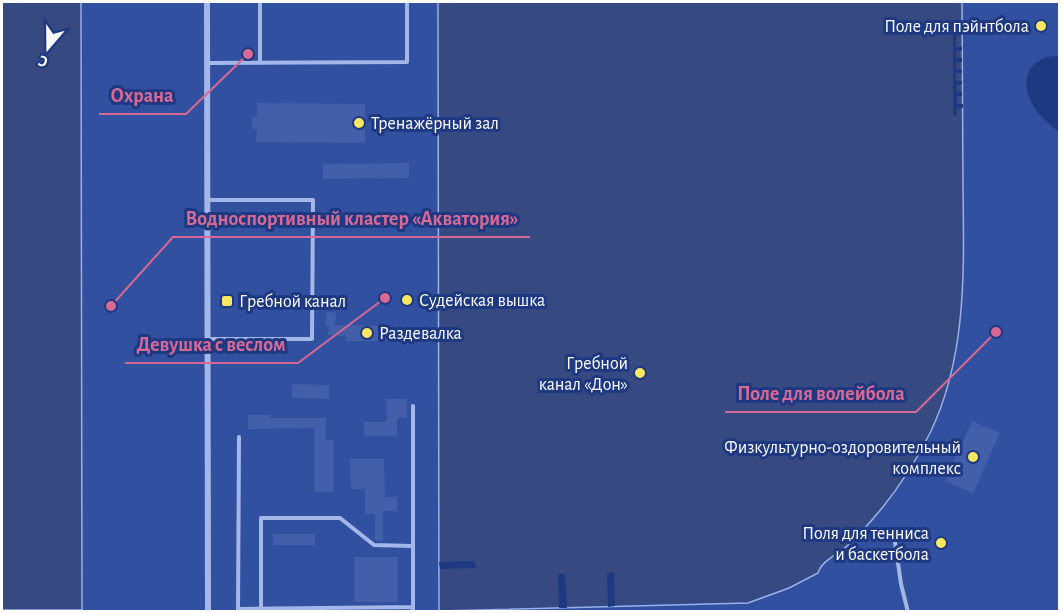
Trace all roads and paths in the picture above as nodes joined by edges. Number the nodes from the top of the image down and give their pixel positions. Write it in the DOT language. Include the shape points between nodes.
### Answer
graph roads {
  1 [pos="207,2"];
  2 [pos="260,2"];
  3 [pos="407,2"];
  4 [pos="206,63"];
  5 [pos="260,63"];
  6 [pos="207,200"];
  7 [pos="207,339"];
  8 [pos="413,406"];
  9 [pos="239,437"];
  10 [pos="894,535"];
  11 [pos="413,546"];
  12 [pos="239,610"];
  13 [pos="261,610"];
  14 [pos="293,610"];
  15 [pos="329,610"];
  16 [pos="350,610"];
  17 [pos="371,610"];
  18 [pos="413,610"];
  19 [pos="208,612"];
  20 [pos="908,612"];
  1 -- 4 [label="street"];
  2 -- 5 [label="lane"];
  3 -- 5 [label="lane" via="407,62"];
  4 -- 5 [label="lane"];
  4 -- 6 [label="street"];
  6 -- 7 [label="street"];
  6 -- 7 [label="lane" via="313,200 312,339"];
  7 -- 19 [label="street"];
  8 -- 11 [label="lane"];
  9 -- 12 [label="lane"];
  10 -- 20 [label="lane"];
  11 -- 13 [label="lane" via="374,545 340,518 261,518"];
  11 -- 18 [label="lane"];
  12 -- 13 [label="lane"];
  13 -- 14 [label="lane"];
  14 -- 15 [label="lane"];
  15 -- 16 [label="lane"];
  16 -- 17 [label="lane"];
  17 -- 18 [label="lane"];
}
